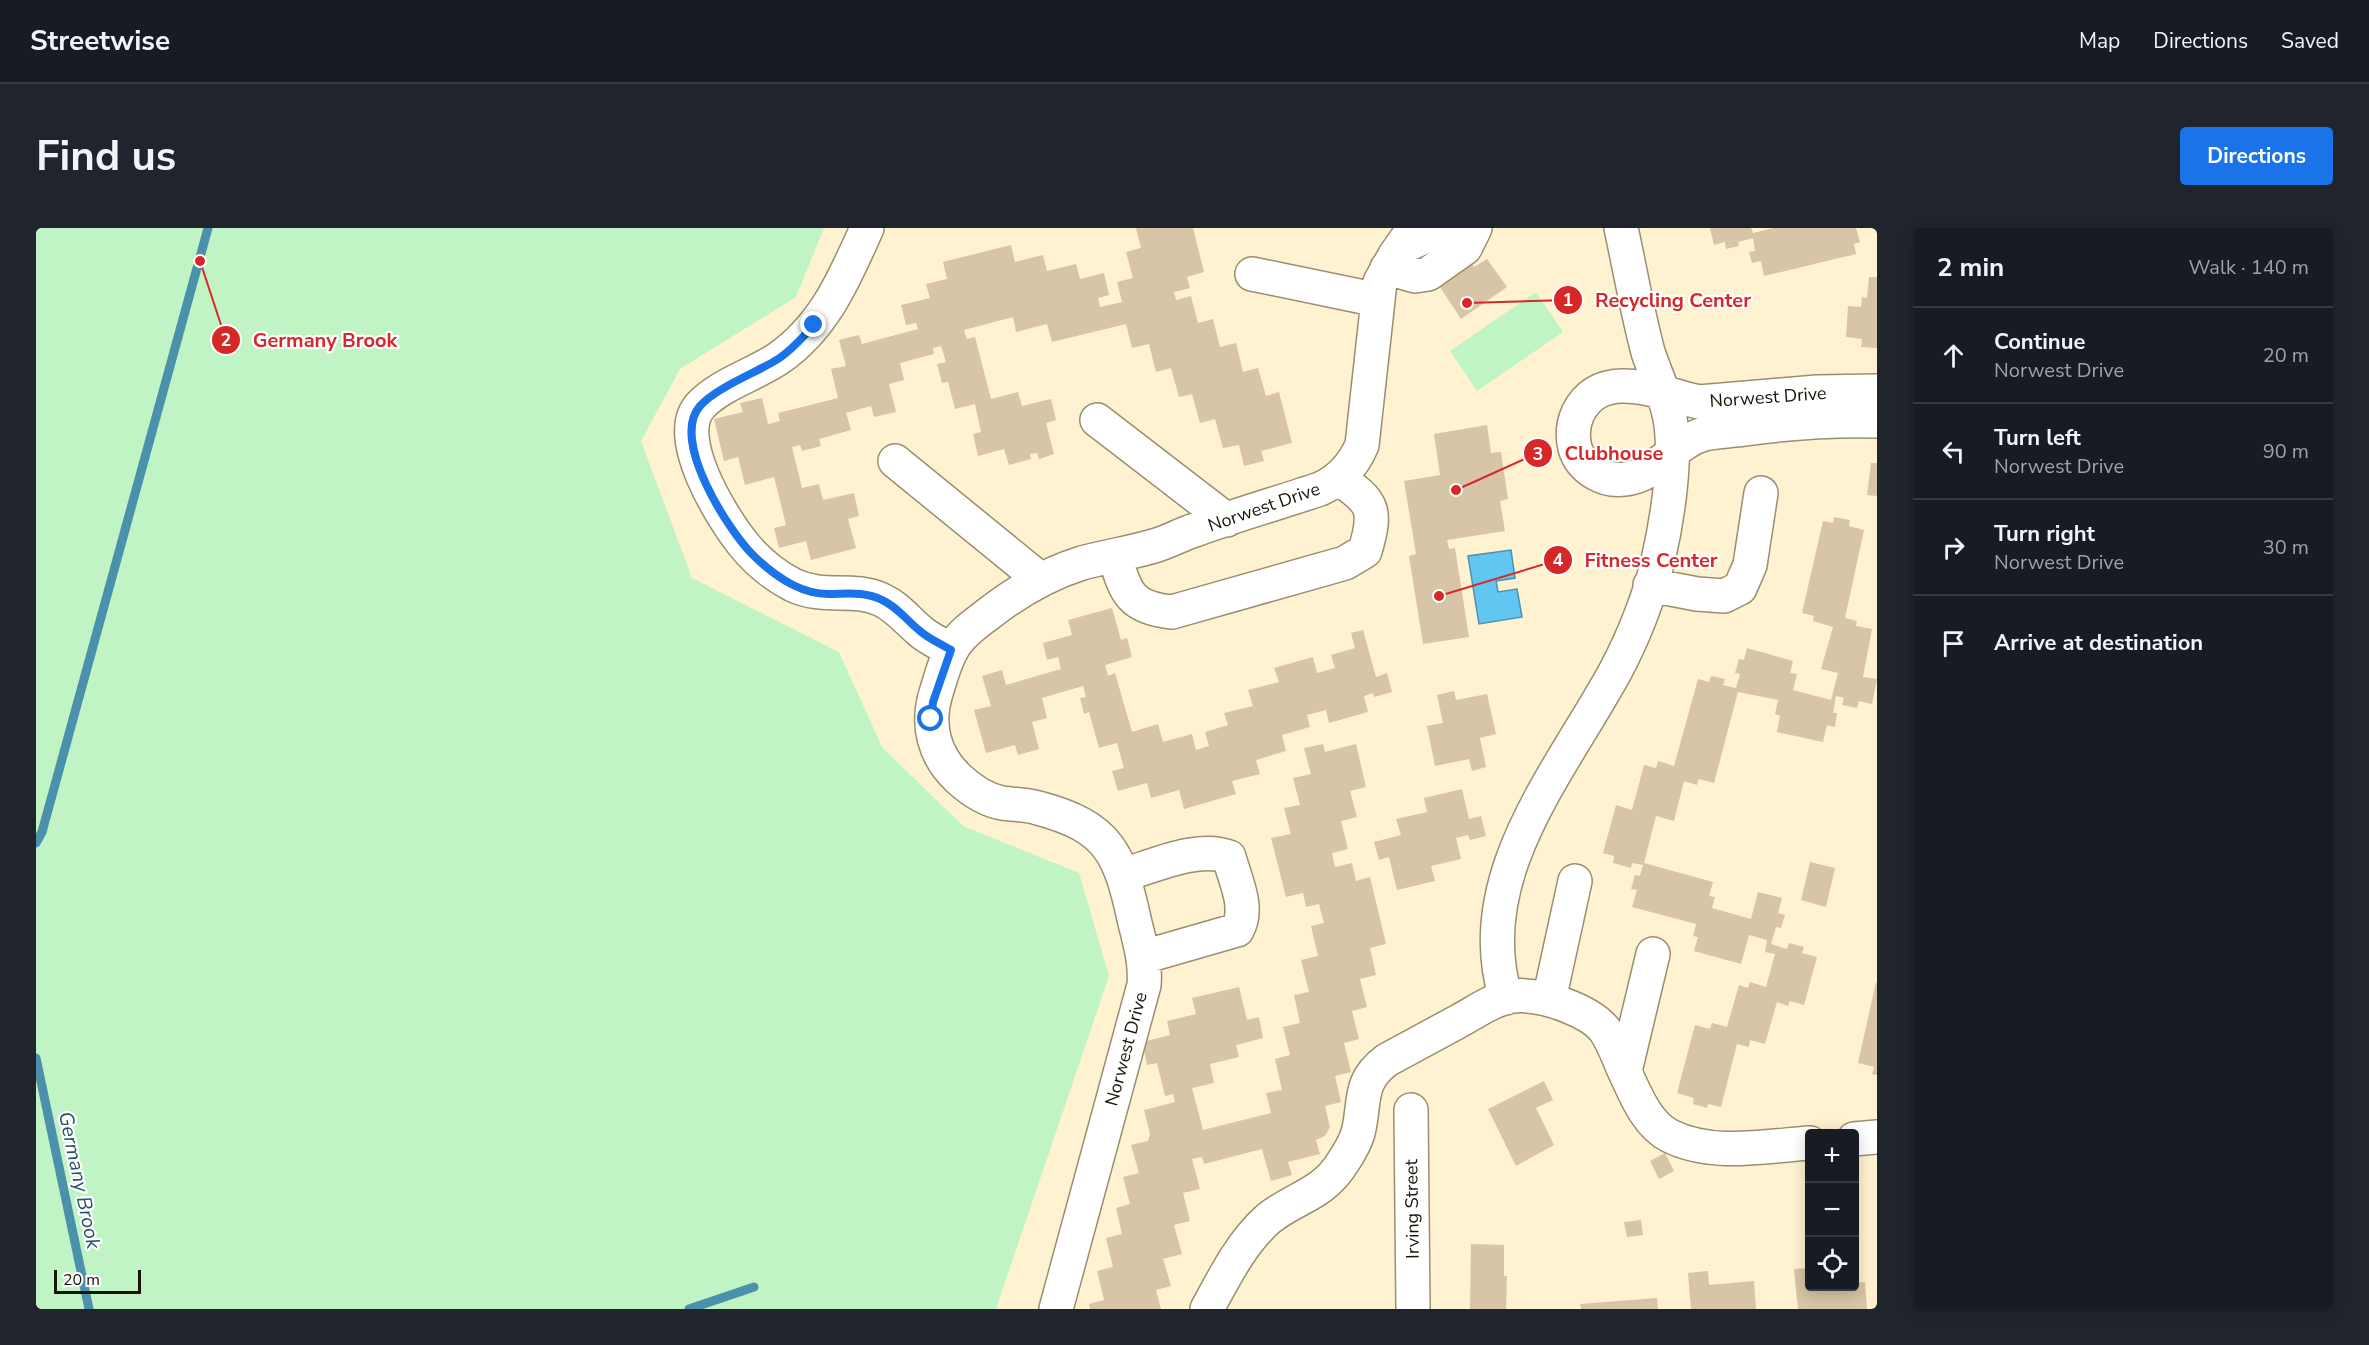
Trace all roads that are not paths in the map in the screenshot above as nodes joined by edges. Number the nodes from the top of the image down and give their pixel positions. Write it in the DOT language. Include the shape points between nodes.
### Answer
graph roads {
  1 [pos="867,228"];
  2 [pos="1414,228"];
  3 [pos="1444,228"];
  4 [pos="1474,228"];
  5 [pos="1621,228"];
  6 [pos="1391,261"];
  7 [pos="1252,274"];
  8 [pos="1378,300"];
  9 [pos="1662,390"];
  10 [pos="1877,391"];
  11 [pos="1096,420"];
  12 [pos="1877,421"];
  13 [pos="1672,454"];
  14 [pos="895,461"];
  15 [pos="1339,478"];
  16 [pos="1761,493"];
  17 [pos="1227,519"];
  18 [pos="1115,556"];
  19 [pos="1041,580"];
  20 [pos="1650,585"];
  21 [pos="951,650"];
  22 [pos="1123,875"];
  23 [pos="1575,881"];
  24 [pos="1653,954"];
  25 [pos="1143,957"];
  26 [pos="1506,998"];
  27 [pos="1549,1000"];
  28 [pos="1625,1071"];
  29 [pos="1412,1110"];
  30 [pos="1877,1137"];
  31 [pos="1859,1138"];
  32 [pos="1805,1143"];
  33 [pos="1056,1309"];
  34 [pos="1207,1309"];
  35 [pos="1413,1309"];
  1 -- 21 [label="street" via="834,299 809,331 779,358 700,406 693,426 694,450 719,508 743,544 766,568 809,591 855,593 880,599"];
  2 -- 6 [label="street, Norwest Drive"];
  3 -- 6 [label="street" via="1409,244"];
  4 -- 6 [label="street" via="1465,248 1428,274 1415,276"];
  5 -- 9 [label="street" via="1643,331"];
  6 -- 8 [label="street, Norwest Drive" via="1380,282"];
  7 -- 8 [label="street"];
  8 -- 15 [label="street, Norwest Drive" via="1362,445"];
  9 -- 10 [label="street, Norwest Drive" via="1699,402"];
  9 -- 13 [label="street" via="1671,424"];
  9 -- 13 [label="street, Norwest Drive" via="1623,386 1593,395 1582,406 1573,435 1584,464 1610,479 1641,476"];
  11 -- 17 [label="street"];
  12 -- 13 [label="street, Norwest Drive" via="1776,425 1703,435"];
  13 -- 20 [label="street" via="1662,538"];
  14 -- 19 [label="street"];
  15 -- 17 [label="street, Norwest Drive" via="1320,489"];
  15 -- 18 [label="street" via="1370,506 1371,528 1365,550 1346,563 1172,612 1146,607 1133,599 1122,585"];
  16 -- 20 [label="street" via="1750,565 1740,588 1724,596"];
  17 -- 18 [label="street, Norwest Drive"];
  18 -- 19 [label="street, Norwest Drive" via="1083,563"];
  19 -- 21 [label="street, Norwest Drive" via="1002,603 967,631"];
  20 -- 26 [label="street" via="1627,648 1514,853 1498,914 1497,960"];
  21 -- 22 [label="street, Norwest Drive" via="931,719 938,752 947,765 984,797 1035,807 1089,829 1112,849"];
  22 -- 25 [label="street, Norwest Drive"];
  22 -- 25 [label="street" via="1201,852 1217,852 1229,857 1242,905 1243,919 1237,930"];
  23 -- 27 [label="street"];
  24 -- 28 [label="street"];
  25 -- 33 [label="street, Norwest Drive" via="1144,985"];
  26 -- 27 [label="street"];
  26 -- 34 [label="street" via="1376,1069 1364,1092 1357,1135 1342,1164 1322,1187 1281,1210 1257,1232 1231,1266"];
  27 -- 28 [label="street" via="1583,1013 1604,1029"];
  28 -- 32 [label="street" via="1642,1108 1653,1124 1669,1136 1709,1147"];
  29 -- 35 [label="street, Irving Street"];
  30 -- 31 [label="street"];
}
